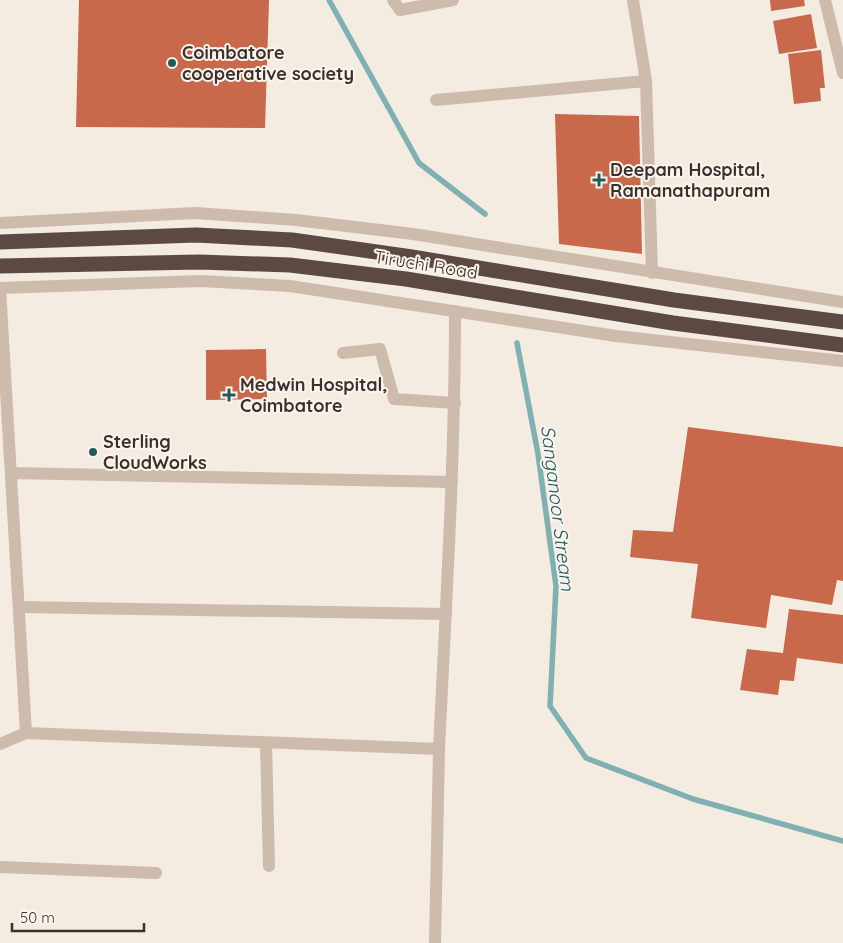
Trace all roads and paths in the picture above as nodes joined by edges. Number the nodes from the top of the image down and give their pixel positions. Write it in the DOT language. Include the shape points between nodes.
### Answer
graph roads {
  1 [pos="393,0"];
  2 [pos="453,0"];
  3 [pos="633,0"];
  4 [pos="824,0"];
  5 [pos="843,74"];
  6 [pos="646,81"];
  7 [pos="436,100"];
  8 [pos="0,223"];
  9 [pos="0,242"];
  10 [pos="0,266"];
  11 [pos="652,273"];
  12 [pos="0,288"];
  13 [pos="843,302"];
  14 [pos="455,311"];
  15 [pos="843,322"];
  16 [pos="843,345"];
  17 [pos="343,353"];
  18 [pos="843,361"];
  19 [pos="455,403"];
  20 [pos="11,473"];
  21 [pos="452,482"];
  22 [pos="19,607"];
  23 [pos="446,614"];
  24 [pos="26,733"];
  25 [pos="266,743"];
  26 [pos="0,744"];
  27 [pos="439,749"];
  28 [pos="269,866"];
  29 [pos="0,867"];
  30 [pos="156,873"];
  31 [pos="435,943"];
  1 -- 2 [label="street" via="400,10"];
  3 -- 6 [label="street"];
  4 -- 5 [label="street"];
  6 -- 7 [label="street"];
  6 -- 11 [label="street"];
  8 -- 11 [label="street" via="195,214 296,220 413,234"];
  9 -- 15 [label="highway, Tiruchi Road" via="196,235 292,240 674,300"];
  10 -- 16 [label="highway, Tiruchi Road" via="199,262 290,265 406,280 673,323"];
  11 -- 13 [label="street"];
  12 -- 14 [label="street" via="200,281 290,286"];
  12 -- 20 [label="street"];
  14 -- 18 [label="street" via="616,336"];
  14 -- 19 [label="street"];
  17 -- 19 [label="street" via="380,350 394,399"];
  19 -- 21 [label="street"];
  20 -- 21 [label="street"];
  20 -- 22 [label="street"];
  21 -- 23 [label="street"];
  22 -- 23 [label="street"];
  22 -- 24 [label="street"];
  23 -- 27 [label="street"];
  24 -- 25 [label="street"];
  24 -- 26 [label="street"];
  25 -- 27 [label="street"];
  25 -- 28 [label="street"];
  27 -- 31 [label="street"];
  29 -- 30 [label="street"];
}
